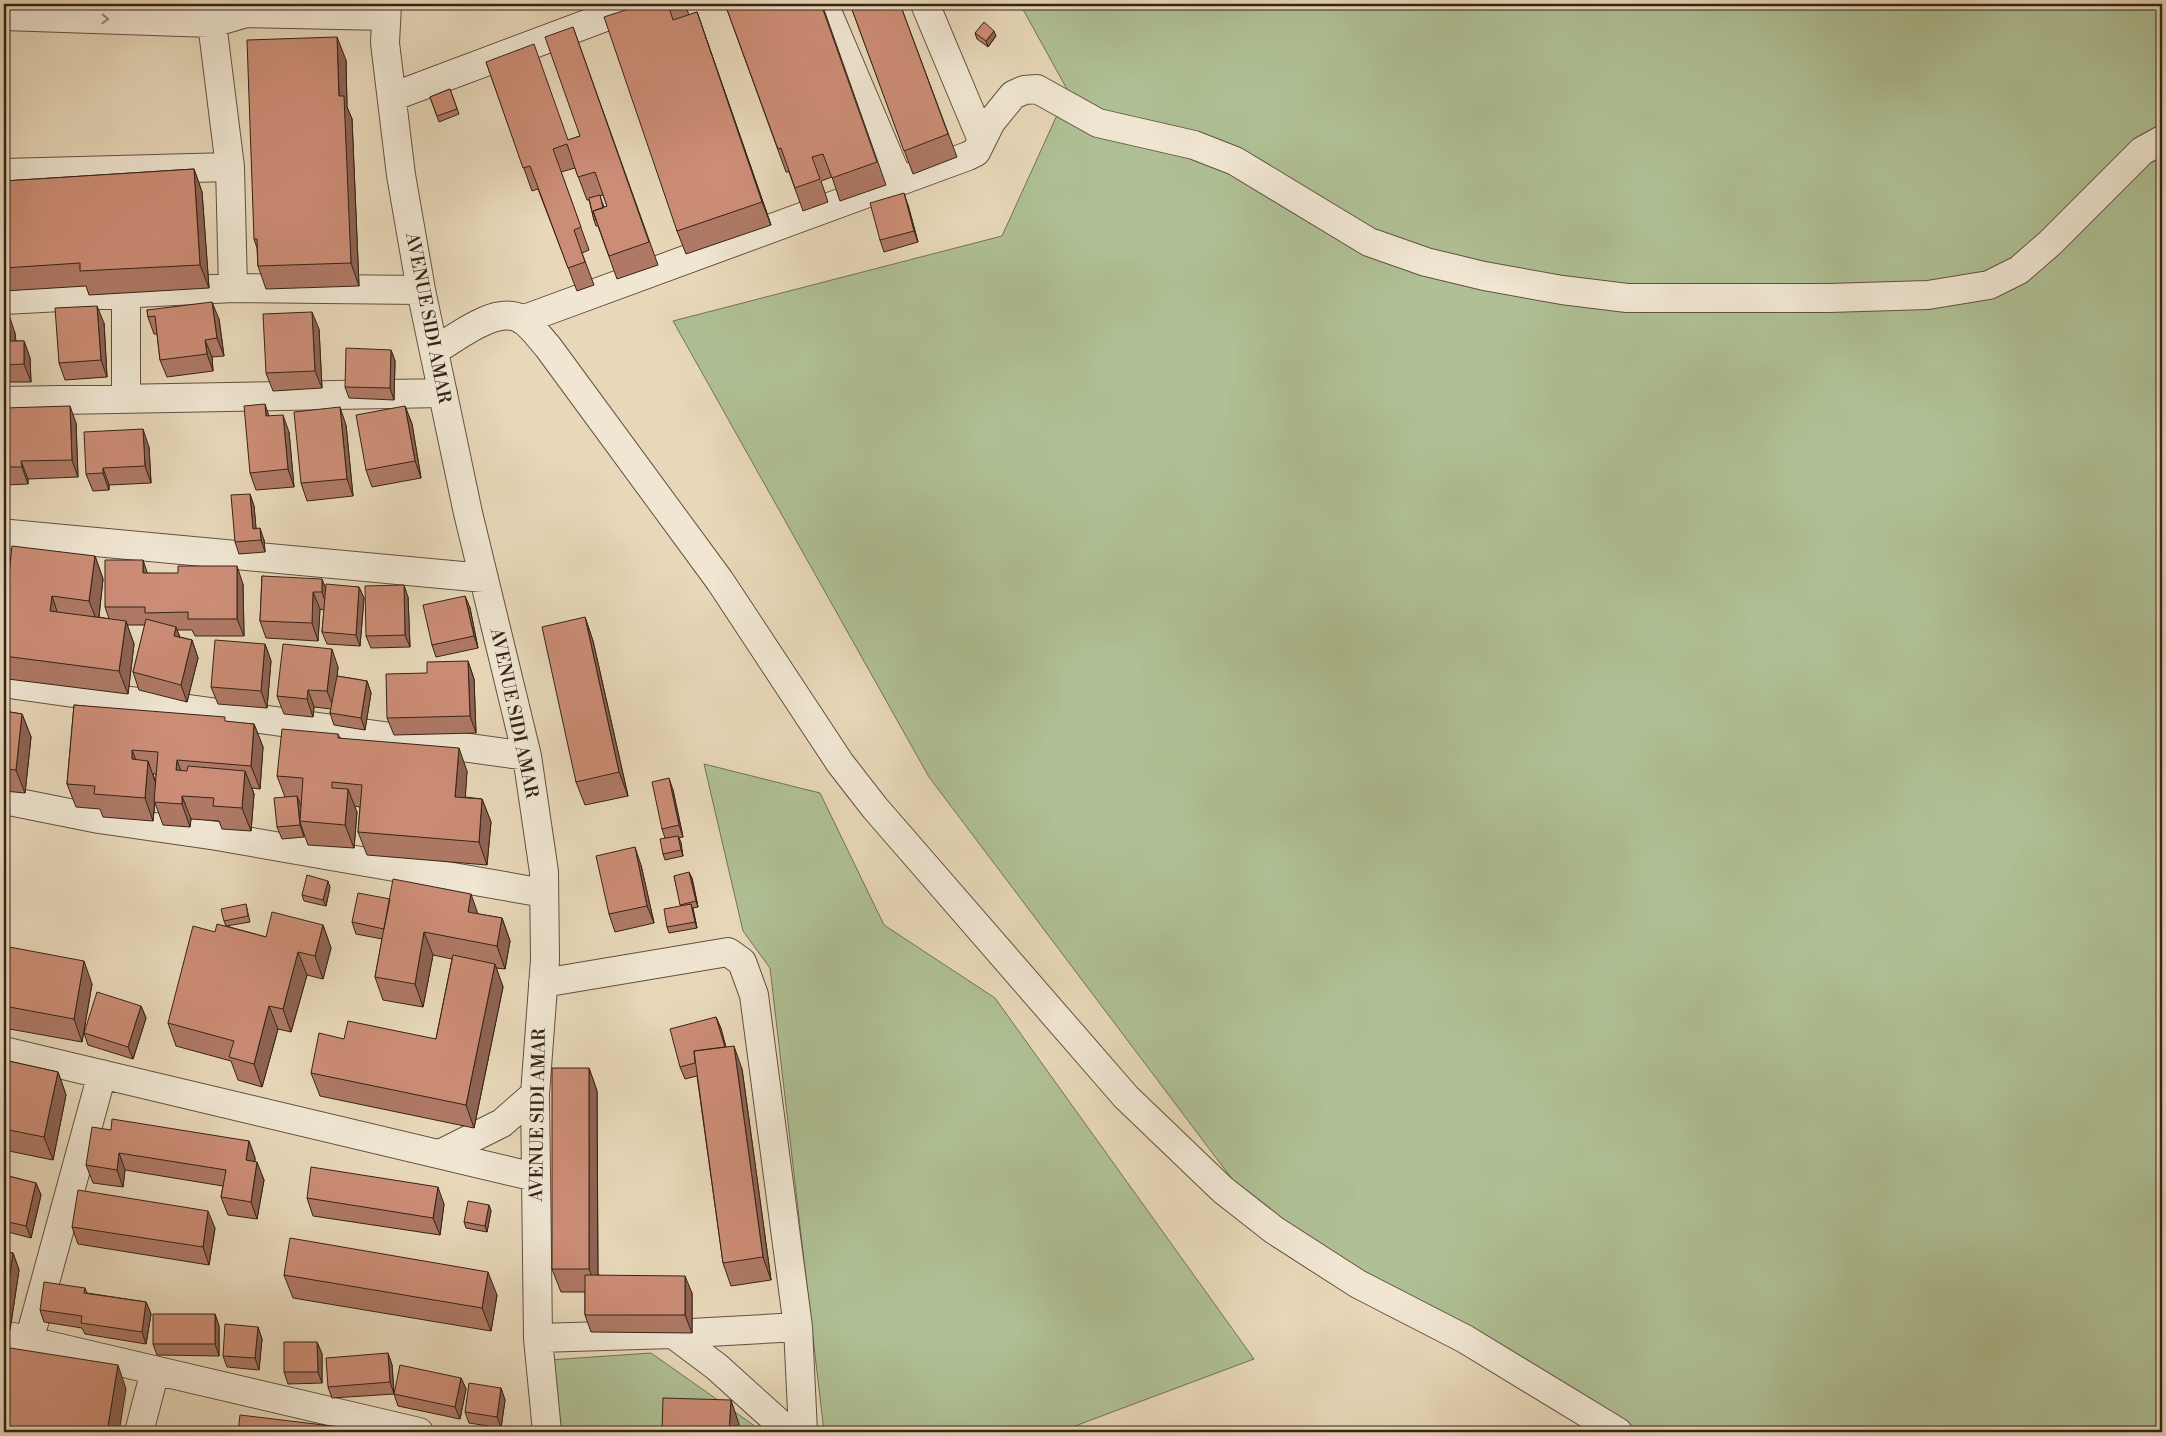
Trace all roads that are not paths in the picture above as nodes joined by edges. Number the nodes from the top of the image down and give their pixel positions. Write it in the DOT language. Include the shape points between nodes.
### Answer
graph roads {
  1 [pos="640,4"];
  2 [pos="824,4"];
  3 [pos="925,4"];
  4 [pos="386,10"];
  5 [pos="225,11"];
  6 [pos="4,16"];
  7 [pos="392,97"];
  8 [pos="982,140"];
  9 [pos="2162,140"];
  10 [pos="230,167"];
  11 [pos="4,173"];
  12 [pos="899,182"];
  13 [pos="233,288"];
  14 [pos="421,290"];
  15 [pos="126,292"];
  16 [pos="4,300"];
  17 [pos="522,320"];
  18 [pos="434,350"];
  19 [pos="443,393"];
  20 [pos="126,399"];
  21 [pos="4,401"];
  22 [pos="10,534"];
  23 [pos="484,578"];
  24 [pos="16,684"];
  25 [pos="527,756"];
  26 [pos="4,800"];
  27 [pos="544,892"];
  28 [pos="543,982"];
  29 [pos="4,1051"];
  30 [pos="102,1074"];
  31 [pos="535,1094"];
  32 [pos="440,1154"];
  33 [pos="535,1177"];
  34 [pos="798,1327"];
  35 [pos="673,1334"];
  36 [pos="16,1338"];
  37 [pos="538,1338"];
  38 [pos="155,1371"];
  39 [pos="139,1432"];
  40 [pos="419,1432"];
  41 [pos="547,1432"];
  42 [pos="789,1432"];
  43 [pos="803,1432"];
  44 [pos="1618,1432"];
  1 -- 7 [label="street"];
  2 -- 12 [label="street"];
  3 -- 8 [label="street"];
  4 -- 5 [label="street"];
  4 -- 7 [label="street, AVENUE SIDI AMAR" via="385,43"];
  6 -- 5 [label="street, one-way"];
  5 -- 10 [label="street"];
  7 -- 14 [label="street, AVENUE SIDI AMAR" via="401,176"];
  8 -- 9 [label="street" via="991,122 1013,95 1037,89 1098,123 1194,145 1235,161 1369,242 1426,262 1562,290 1627,298 1734,299 1928,295 1989,285 2019,270 2142,151"];
  8 -- 12 [label="street" via="976,152"];
  10 -- 11 [label="street"];
  10 -- 13 [label="street"];
  12 -- 17 [label="street"];
  13 -- 14 [label="street"];
  13 -- 15 [label="street"];
  14 -- 18 [label="street, AVENUE SIDI AMAR"];
  15 -- 16 [label="street"];
  15 -- 20 [label="street"];
  17 -- 18 [label="street" via="511,315 492,317"];
  17 -- 44 [label="street" via="548,347 720,581 846,771 1126,1097 1223,1190 1274,1230 1358,1284 1465,1339"];
  18 -- 19 [label="street, AVENUE SIDI AMAR"];
  19 -- 20 [label="street"];
  19 -- 23 [label="street, AVENUE SIDI AMAR"];
  20 -- 21 [label="street"];
  22 -- 23 [label="street"];
  23 -- 25 [label="street, AVENUE SIDI AMAR"];
  24 -- 25 [label="street"];
  25 -- 27 [label="street, AVENUE SIDI AMAR"];
  26 -- 27 [label="street" via="99,820 218,836"];
  27 -- 28 [label="street, AVENUE SIDI AMAR" via="546,960"];
  28 -- 31 [label="street, AVENUE SIDI AMAR"];
  28 -- 34 [label="street" via="728,952 742,962 754,995"];
  29 -- 30 [label="street"];
  30 -- 32 [label="street"];
  30 -- 36 [label="street"];
  31 -- 32 [label="street" via="502,1123"];
  31 -- 33 [label="street, AVENUE SIDI AMAR"];
  32 -- 33 [label="street"];
  33 -- 37 [label="street, AVENUE SIDI AMAR"];
  34 -- 35 [label="street"];
  34 -- 43 [label="street"];
  35 -- 37 [label="street"];
  35 -- 42 [label="street" via="718,1367"];
  36 -- 38 [label="street"];
  37 -- 41 [label="street, AVENUE SIDI AMAR"];
  38 -- 39 [label="street"];
  38 -- 40 [label="street"];
}
